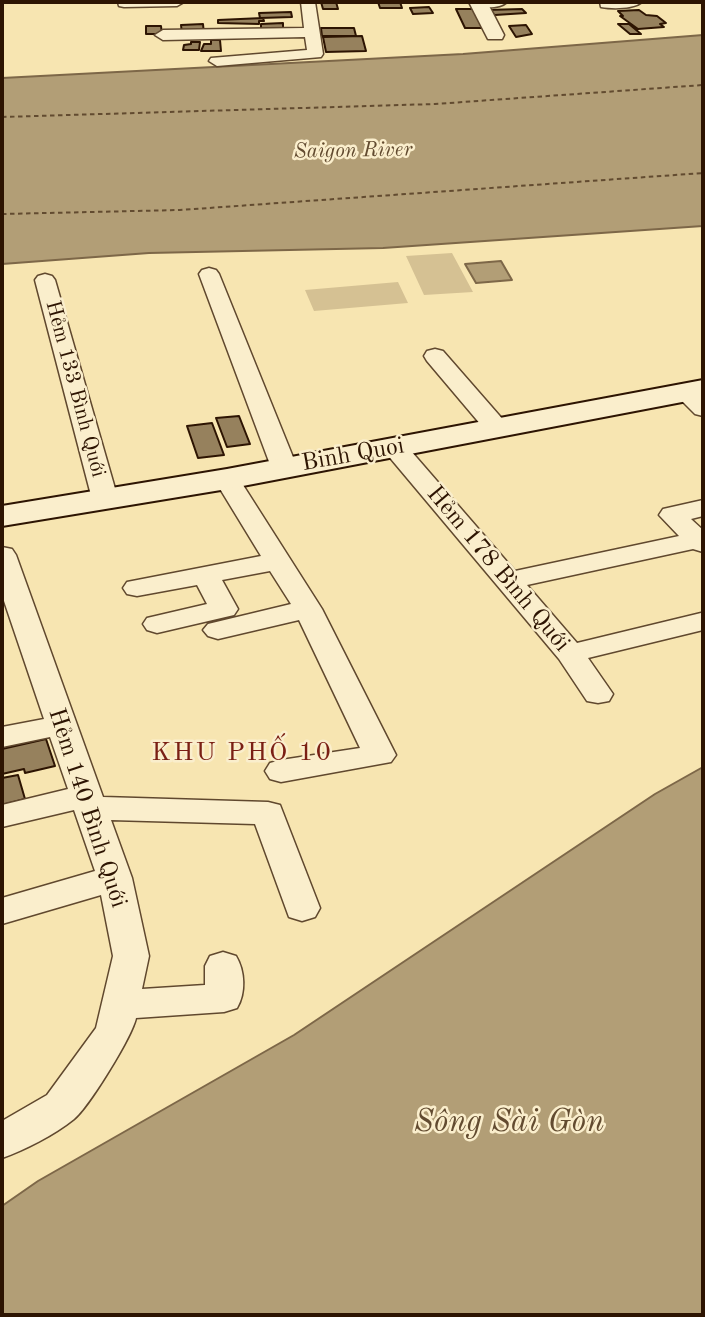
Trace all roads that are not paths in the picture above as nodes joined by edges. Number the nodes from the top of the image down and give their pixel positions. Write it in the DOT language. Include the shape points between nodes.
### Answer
graph roads {
  1 [pos="177,2"];
  2 [pos="308,2"];
  3 [pos="478,2"];
  4 [pos="500,2"];
  5 [pos="635,2"];
  6 [pos="124,3"];
  7 [pos="606,4"];
  8 [pos="312,32"];
  9 [pos="495,35"];
  10 [pos="163,36"];
  11 [pos="217,61"];
  12 [pos="209,274"];
  13 [pos="45,280"];
  14 [pos="435,356"];
  15 [pos="697,397"];
  16 [pos="496,427"];
  17 [pos="395,448"];
  18 [pos="285,467"];
  19 [pos="226,479"];
  20 [pos="105,499"];
  21 [pos="703,508"];
  22 [pos="2,516"];
  23 [pos="701,542"];
  24 [pos="278,561"];
  25 [pos="3,563"];
  26 [pos="205,575"];
  27 [pos="508,581"];
  28 [pos="137,588"];
  29 [pos="308,609"];
  30 [pos="701,622"];
  31 [pos="158,624"];
  32 [pos="14,627"];
  33 [pos="218,631"];
  34 [pos="570,653"];
  35 [pos="598,694"];
  36 [pos="61,725"];
  37 [pos="2,737"];
  38 [pos="281,771"];
  39 [pos="88,802"];
  40 [pos="2,816"];
  41 [pos="115,878"];
  42 [pos="302,908"];
  43 [pos="2,911"];
  44 [pos="223,967"];
  45 [pos="120,1005"];
  46 [pos="2,1141"];
  1 -- 6 [label="street"];
  2 -- 8 [label="street"];
  3 -- 4 [label="street"];
  3 -- 9 [label="street"];
  5 -- 7 [label="street"];
  8 -- 10 [label="street" via="206,28"];
  8 -- 11 [label="street" via="314,54"];
  12 -- 18 [label="street"];
  13 -- 20 [label="street, Hẻm 133 Bình Quới"];
  14 -- 16 [label="street"];
  15 -- 16 [label="main road, Binh Quoi"];
  16 -- 17 [label="main road, Binh Quoi"];
  17 -- 18 [label="main road, Binh Quoi"];
  17 -- 27 [label="street, Hẻm 178 Bình Quới"];
  18 -- 19 [label="main road, Binh Quoi"];
  19 -- 20 [label="main road, Binh Quoi"];
  19 -- 24 [label="street"];
  20 -- 22 [label="main road, Binh Quoi"];
  21 -- 23 [label="street" via="672,515"];
  23 -- 27 [label="street"];
  24 -- 26 [label="street"];
  24 -- 29 [label="street"];
  25 -- 32 [label="street, Hẻm 140 Bình Quới"];
  26 -- 28 [label="street"];
  26 -- 31 [label="street" via="224,609"];
  27 -- 34 [label="street, Hẻm 178 Bình Quới"];
  29 -- 33 [label="street"];
  29 -- 38 [label="street" via="380,755"];
  30 -- 34 [label="street"];
  32 -- 36 [label="street, Hẻm 140 Bình Quới"];
  34 -- 35 [label="street, Hẻm 178 Bình Quới"];
  36 -- 37 [label="street"];
  36 -- 39 [label="street, Hẻm 140 Bình Quới"];
  39 -- 40 [label="street"];
  39 -- 41 [label="street, Hẻm 140 Bình Quới"];
  39 -- 42 [label="street" via="268,813"];
  41 -- 43 [label="street"];
  41 -- 45 [label="street, Hẻm 140 Bình Quới" via="131,956"];
  44 -- 45 [label="street" via="224,998"];
  45 -- 46 [label="street, Hẻm 140 Bình Quới" via="114,1032 61,1107"];
}
